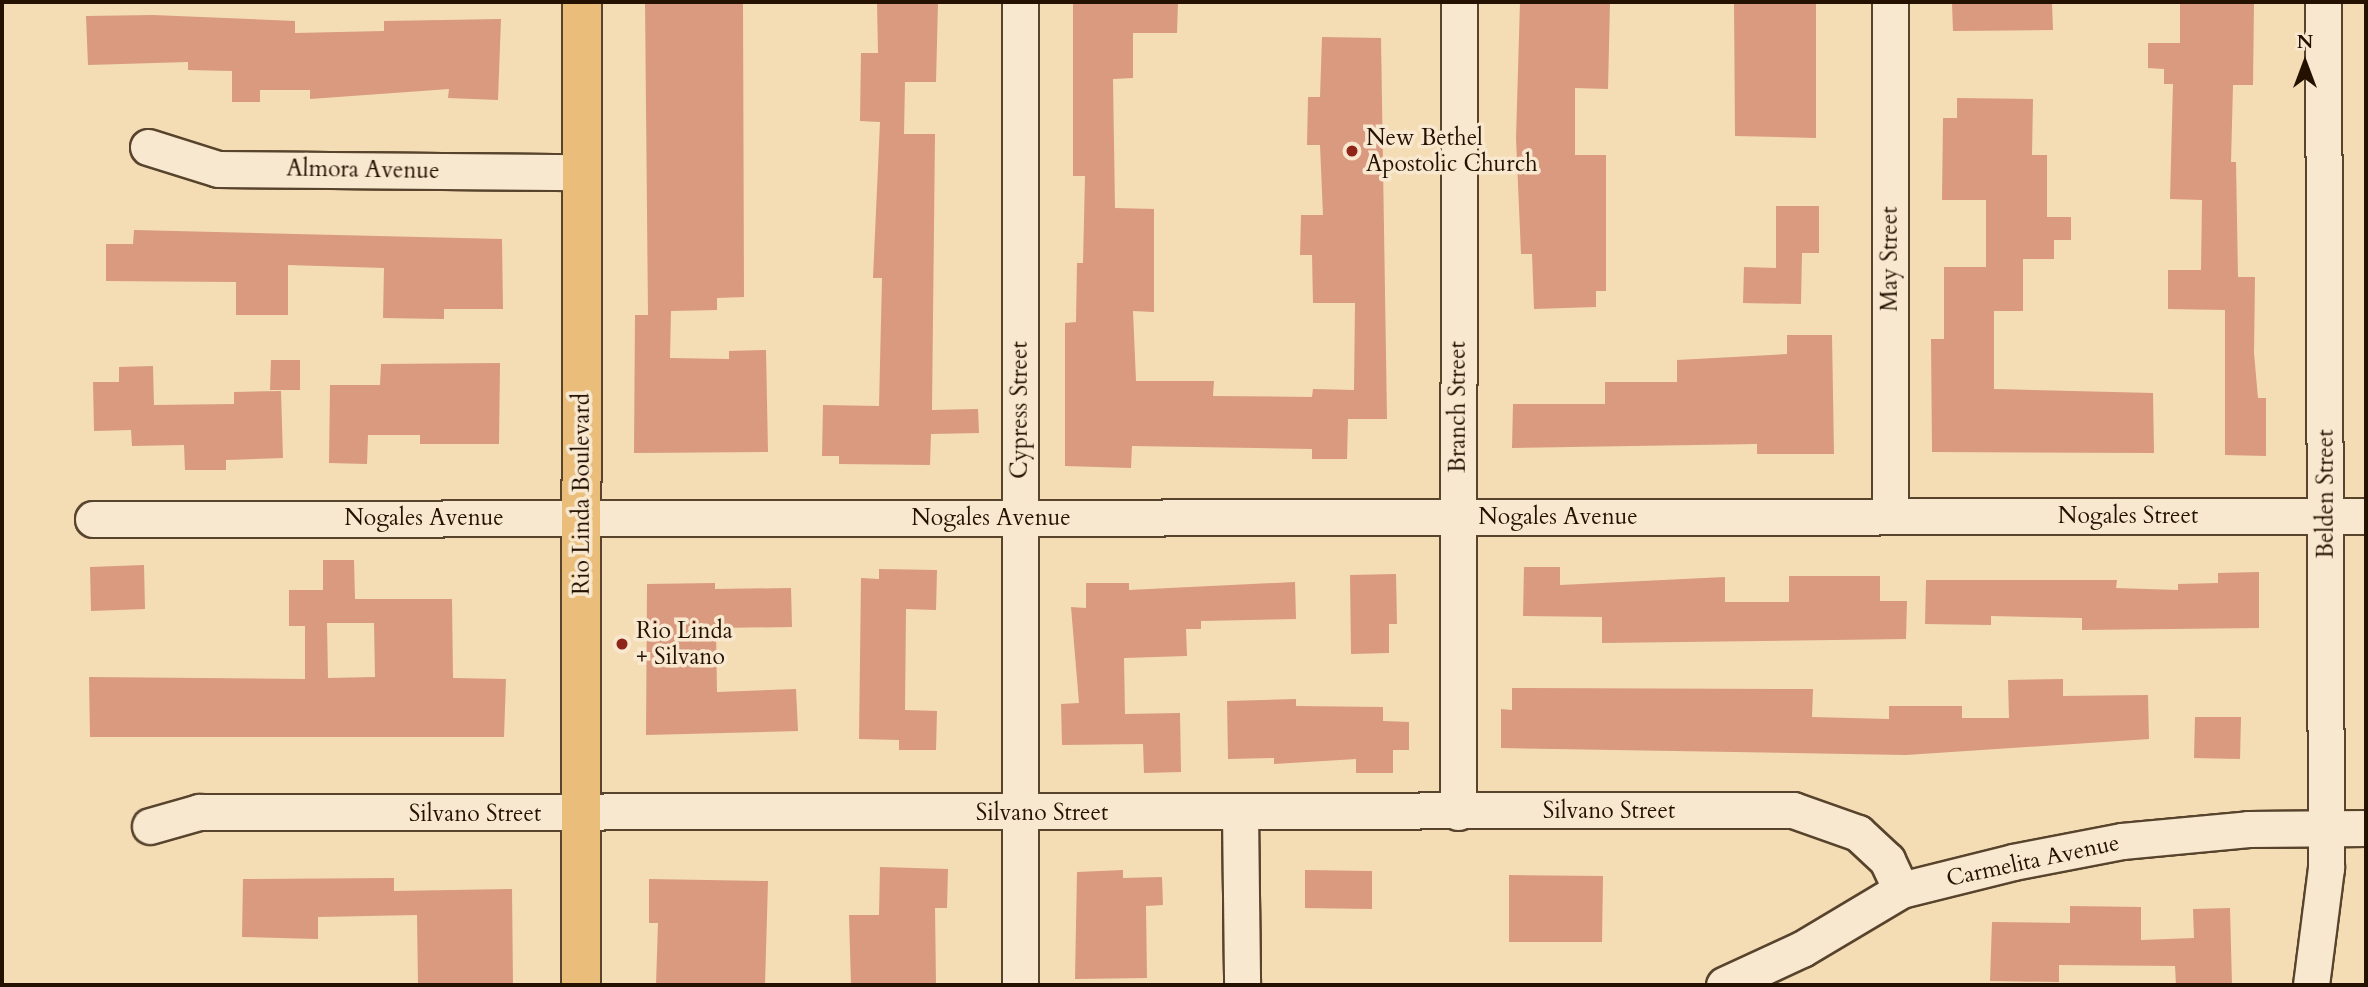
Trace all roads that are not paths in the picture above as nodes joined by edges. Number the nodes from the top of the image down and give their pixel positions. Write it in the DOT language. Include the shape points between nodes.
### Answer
graph roads {
  1 [pos="582,2"];
  2 [pos="1020,2"];
  3 [pos="1459,2"];
  4 [pos="1890,2"];
  5 [pos="2323,2"];
  6 [pos="148,147"];
  7 [pos="582,172"];
  8 [pos="1890,516"];
  9 [pos="2326,516"];
  10 [pos="2366,516"];
  11 [pos="1458,517"];
  12 [pos="582,518"];
  13 [pos="1020,518"];
  14 [pos="93,519"];
  15 [pos="1458,811"];
  16 [pos="1240,812"];
  17 [pos="1019,813"];
  18 [pos="581,815"];
  19 [pos="150,826"];
  20 [pos="2366,828"];
  21 [pos="2325,832"];
  22 [pos="1901,890"];
  23 [pos="581,985"];
  24 [pos="1020,985"];
  25 [pos="1241,985"];
  26 [pos="1724,985"];
  27 [pos="2311,985"];
  1 -- 7 [label="main road, Rio Linda Boulevard"];
  2 -- 13 [label="street, Cypress Street"];
  3 -- 11 [label="street, Branch Street"];
  4 -- 8 [label="street, May Street"];
  5 -- 9 [label="street, Belden Street"];
  6 -- 7 [label="street, Almora Avenue" via="218,169"];
  7 -- 12 [label="main road, Rio Linda Boulevard"];
  8 -- 9 [label="street, Nogales Street"];
  8 -- 11 [label="street, Nogales Avenue"];
  9 -- 10 [label="street, Nogales Street"];
  9 -- 21 [label="street, Belden Street"];
  11 -- 13 [label="street, Nogales Avenue"];
  11 -- 15 [label="street, Branch Street"];
  12 -- 13 [label="street, Nogales Avenue"];
  12 -- 14 [label="street, Nogales Avenue"];
  12 -- 18 [label="main road, Rio Linda Boulevard"];
  13 -- 17 [label="street, Cypress Street"];
  15 -- 16 [label="street, Silvano Street"];
  15 -- 22 [label="street, Silvano Street" via="1793,810 1857,833 1888,860"];
  16 -- 17 [label="street, Silvano Street"];
  16 -- 25 [label="street"];
  17 -- 18 [label="street, Silvano Street"];
  17 -- 24 [label="street, Cypress Street"];
  18 -- 19 [label="street, Silvano Street" via="199,812"];
  18 -- 23 [label="main road, Rio Linda Boulevard"];
  20 -- 21 [label="street, Carmelita Avenue"];
  21 -- 22 [label="street, Carmelita Avenue" via="2248,829 2122,841"];
  21 -- 27 [label="street, Belden Street"];
  22 -- 26 [label="street, Carmelita Avenue" via="1802,949"];
}
